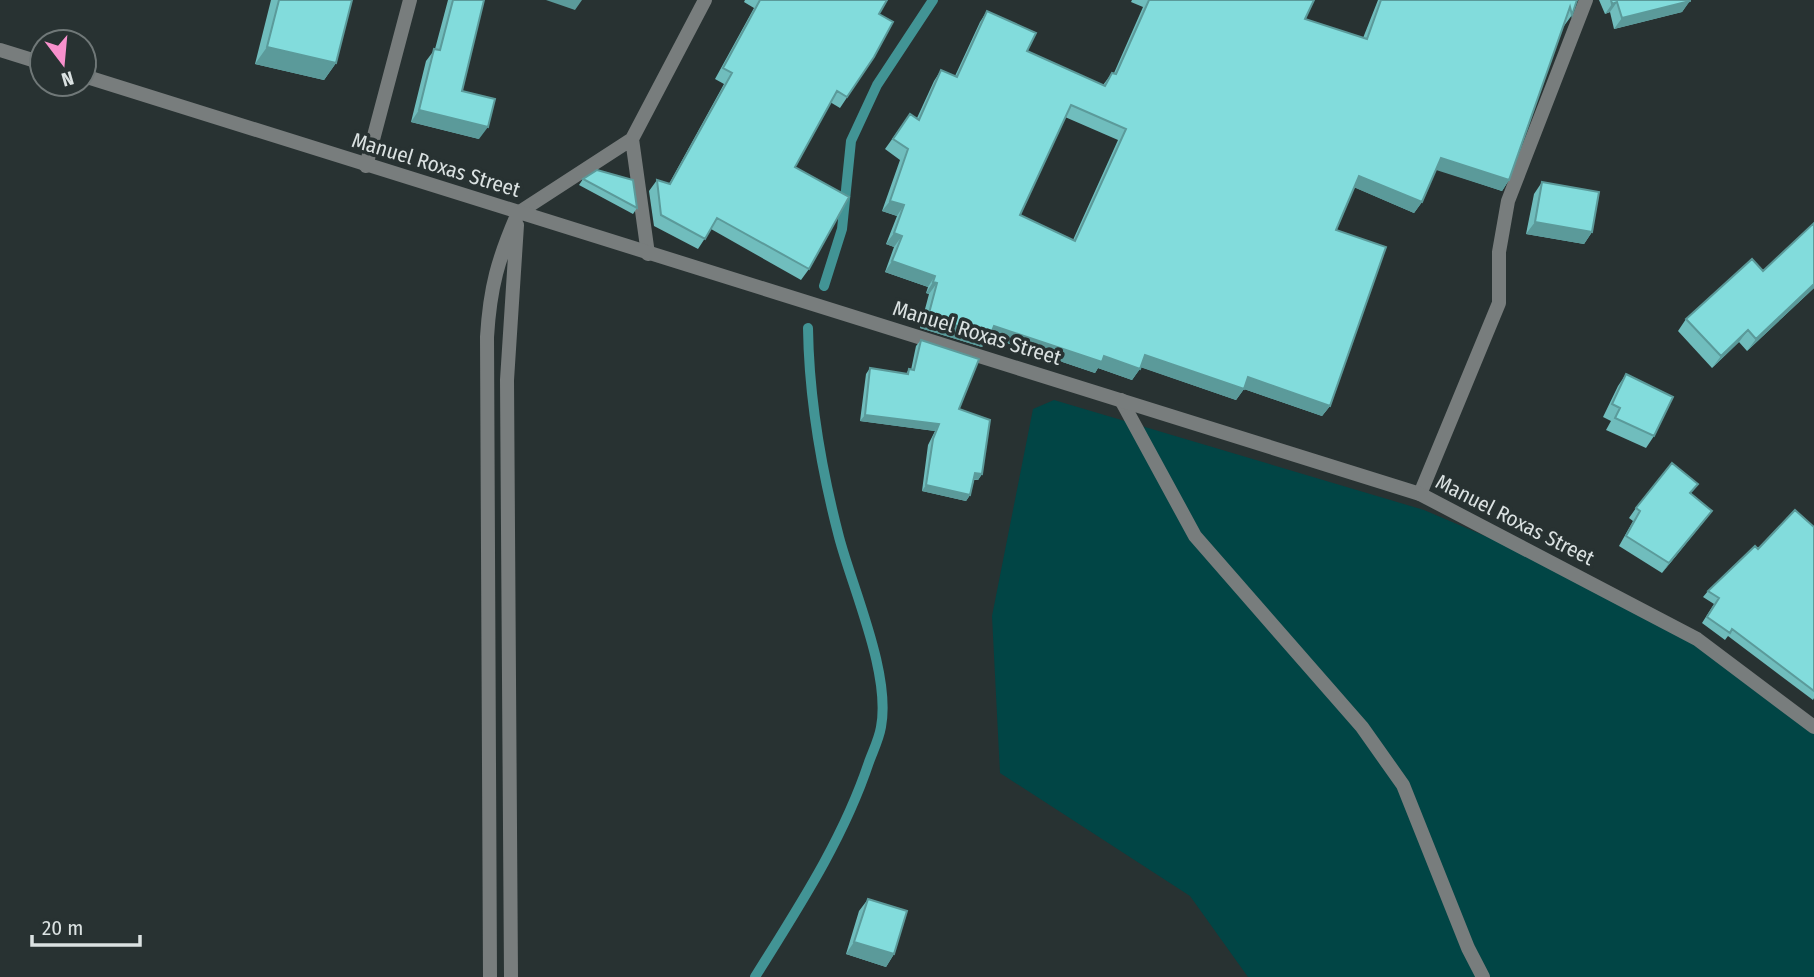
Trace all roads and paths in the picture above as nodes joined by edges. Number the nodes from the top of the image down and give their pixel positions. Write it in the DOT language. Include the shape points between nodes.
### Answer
graph roads {
  1 [pos="410,0"];
  2 [pos="705,0"];
  3 [pos="1586,0"];
  4 [pos="0,50"];
  5 [pos="28,59"];
  6 [pos="98,80"];
  7 [pos="632,139"];
  8 [pos="366,166"];
  9 [pos="518,213"];
  10 [pos="648,254"];
  11 [pos="1121,400"];
  12 [pos="1420,494"];
  13 [pos="1814,727"];
  14 [pos="489,977"];
  15 [pos="511,977"];
  16 [pos="1483,977"];
  1 -- 8 [label="street"];
  2 -- 7 [label="street"];
  3 -- 12 [label="street" via="1508,201 1499,251 1499,303"];
  4 -- 5 [label="street"];
  6 -- 8 [label="street, Manuel Roxas Street"];
  7 -- 9 [label="street"];
  7 -- 10 [label="street"];
  8 -- 9 [label="street, Manuel Roxas Street"];
  9 -- 10 [label="street, Manuel Roxas Street"];
  9 -- 14 [label="street" via="498,260 487,337"];
  9 -- 15 [label="street" via="507,380"];
  10 -- 11 [label="street, Manuel Roxas Street"];
  11 -- 12 [label="street, Manuel Roxas Street"];
  11 -- 16 [label="street" via="1195,536 1363,727 1403,785"];
  12 -- 13 [label="street, Manuel Roxas Street" via="1697,639"];
}
